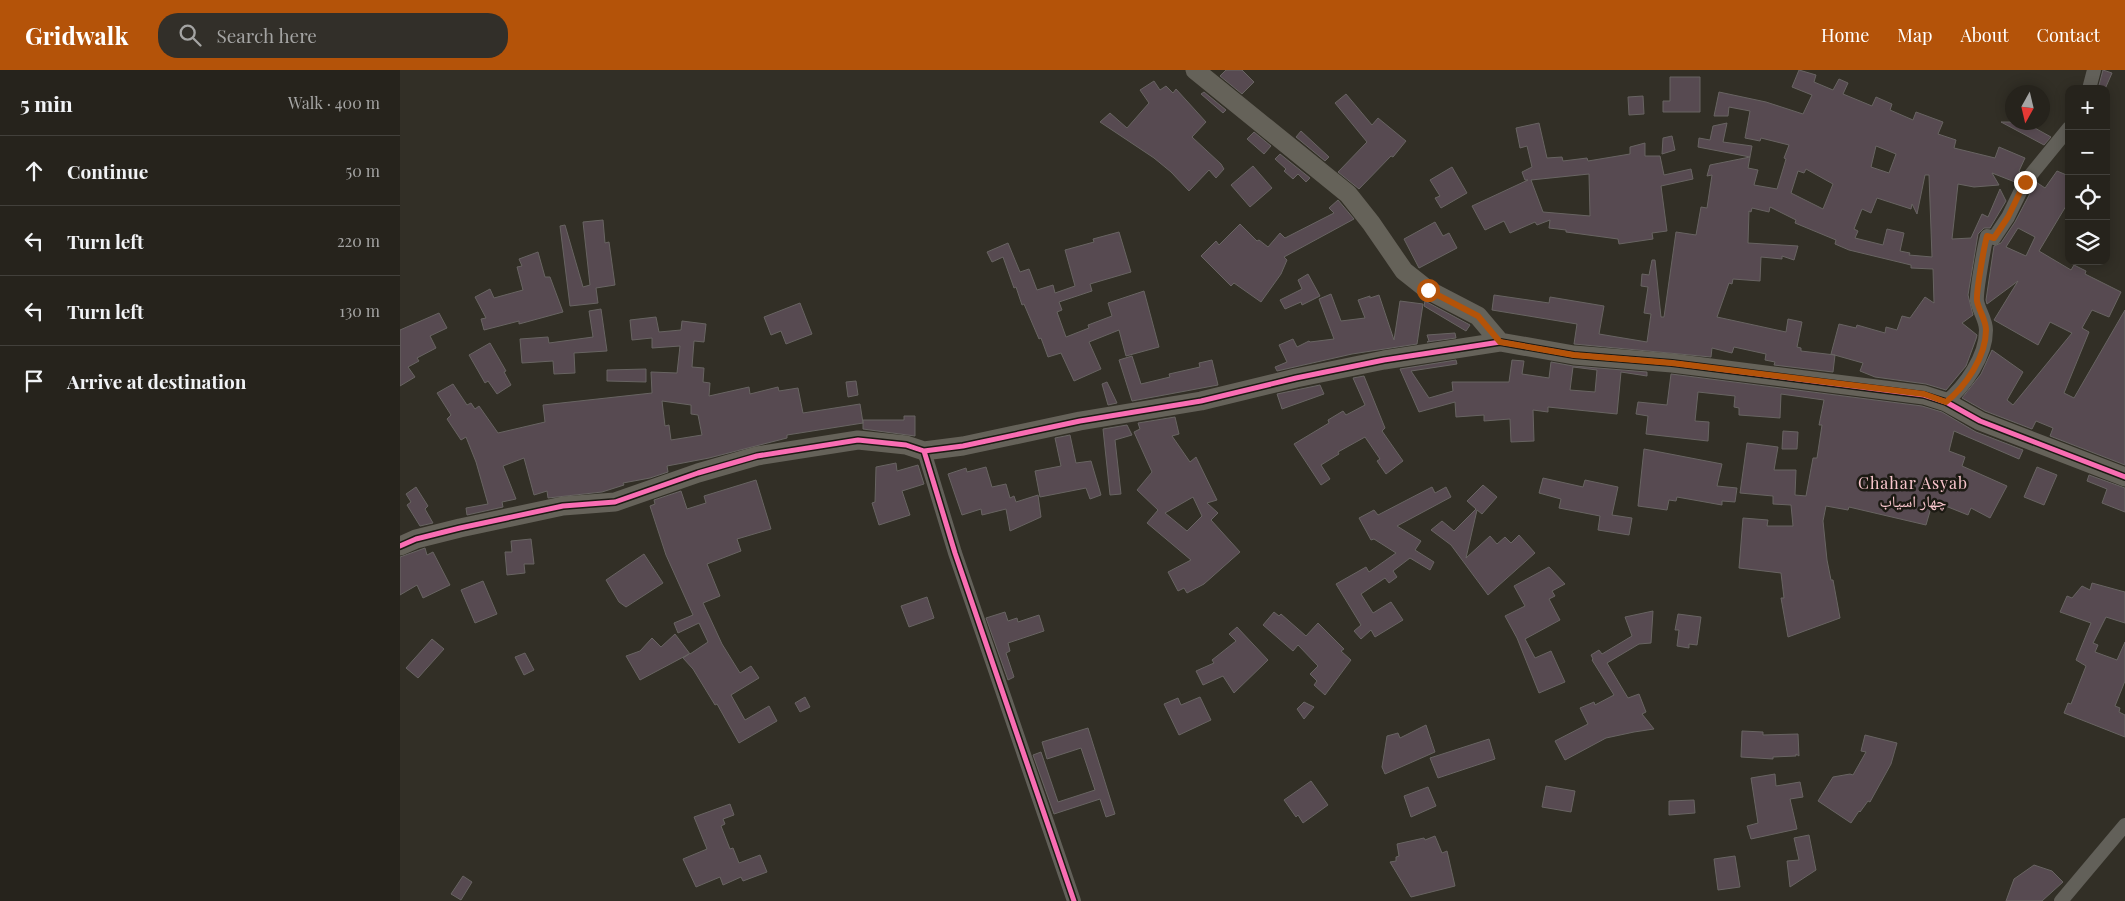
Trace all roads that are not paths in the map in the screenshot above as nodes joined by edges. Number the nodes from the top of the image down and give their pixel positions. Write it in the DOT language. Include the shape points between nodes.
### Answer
graph roads {
  1 [pos="1195,70"];
  2 [pos="2094,70"];
  3 [pos="2090,85"];
  4 [pos="2067,130"];
  5 [pos="1500,342"];
  6 [pos="1946,402"];
  7 [pos="924,452"];
  8 [pos="2125,477"];
  9 [pos="400,546"];
  10 [pos="2125,825"];
  11 [pos="1074,901"];
  12 [pos="2061,901"];
  1 -- 5 [label="street" via="1348,194 1404,271 1428,290 1478,316"];
  2 -- 3 [label="street"];
  4 -- 6 [label="street" via="2025,182 1994,238 1987,236 1977,301 1986,330 1984,348 1968,381"];
  5 -- 6 [label="street" via="1574,355 1672,363 1924,394"];
  5 -- 7 [label="street" via="1375,361 1201,401"];
  6 -- 8 [label="street" via="1980,421"];
  7 -- 9 [label="street" via="906,445 858,440 757,456 615,502 563,506 460,528"];
  7 -- 11 [label="street"];
  10 -- 12 [label="street"];
}
